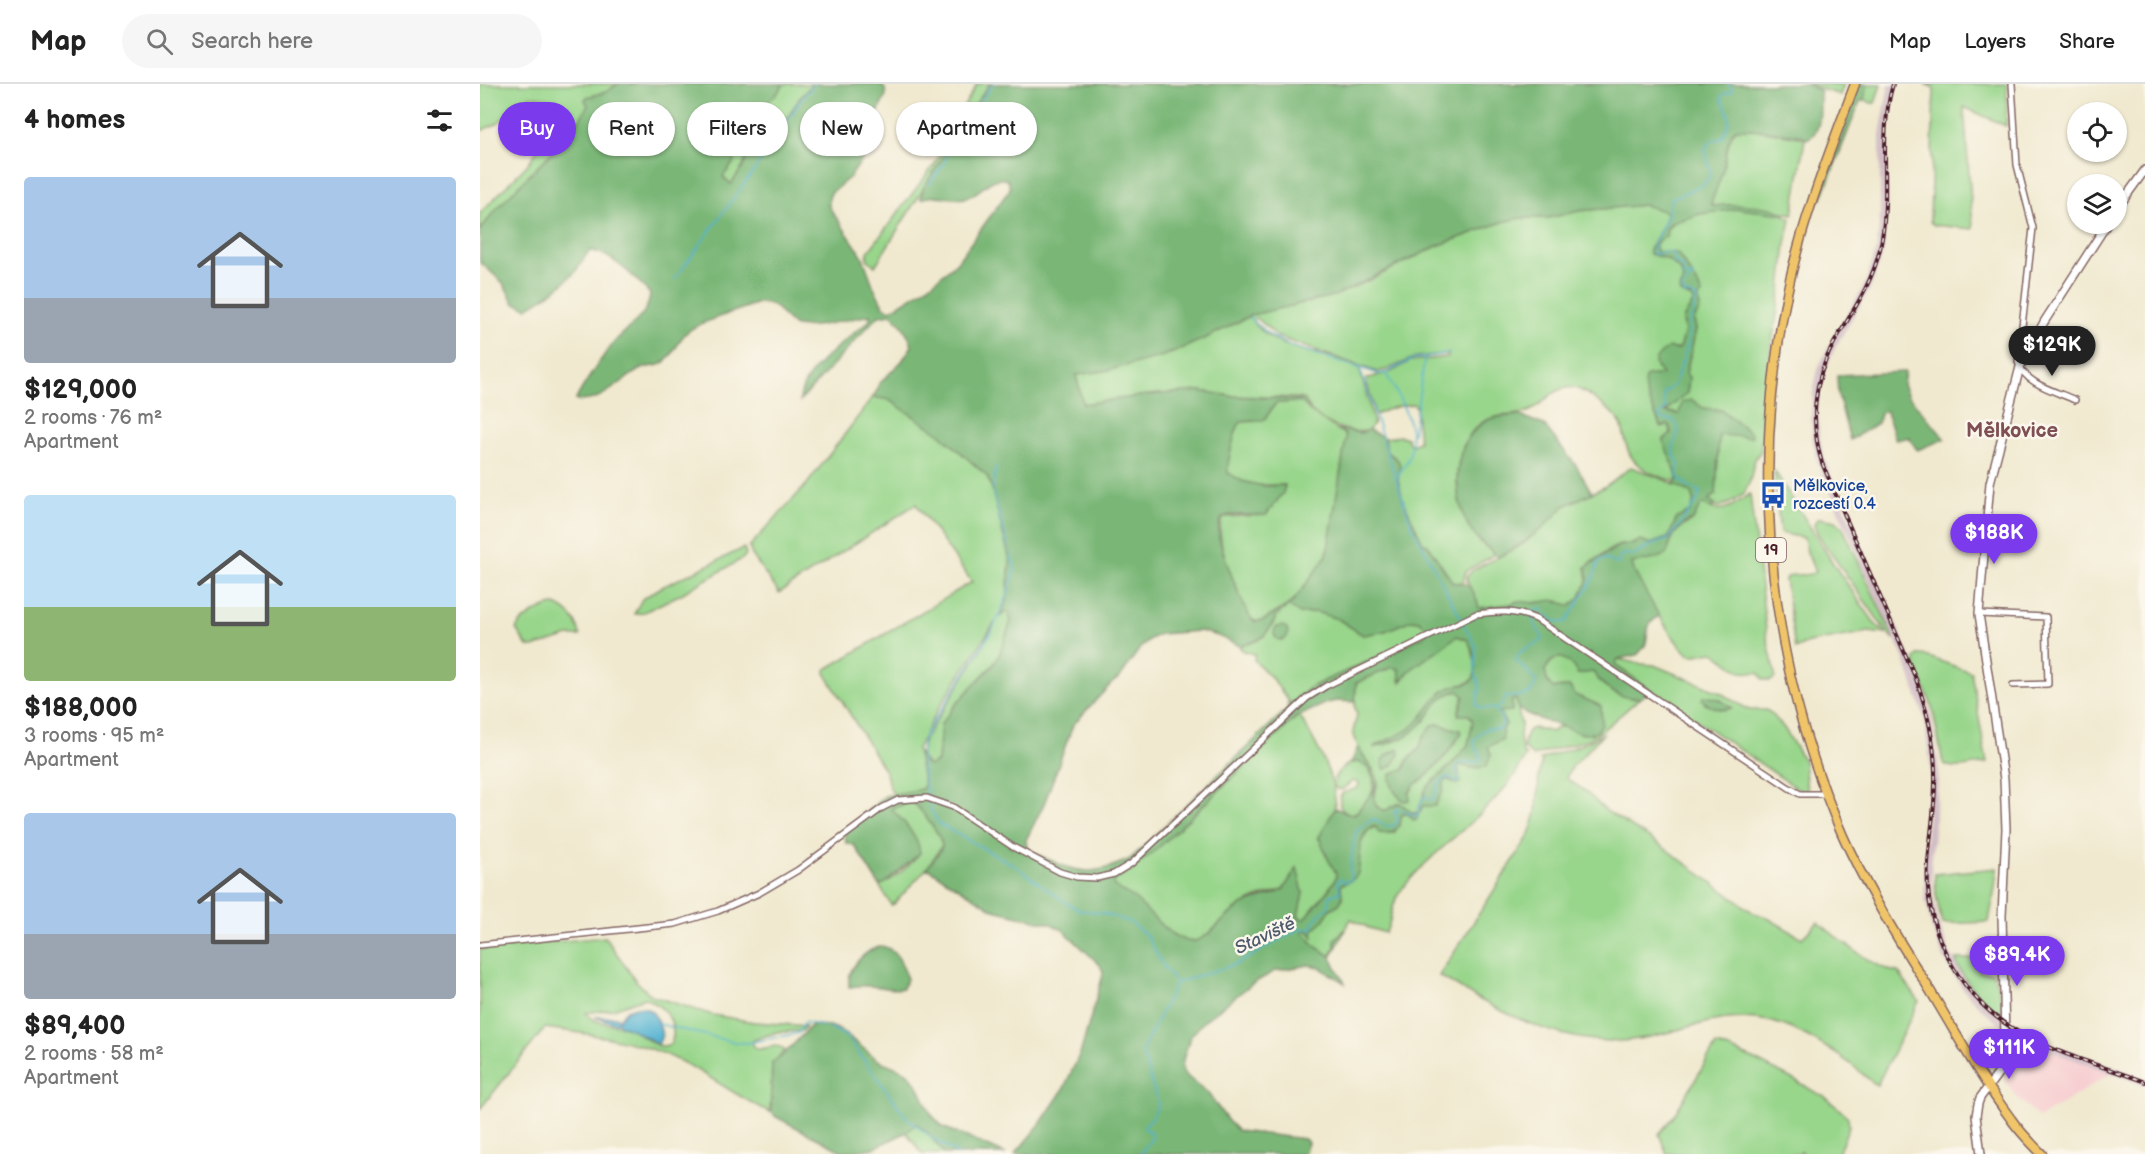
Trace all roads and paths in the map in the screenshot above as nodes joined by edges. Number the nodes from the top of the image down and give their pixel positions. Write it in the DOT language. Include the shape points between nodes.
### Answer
graph roads {
  1 [pos="1855,84"];
  2 [pos="2012,84"];
  3 [pos="2145,170"];
  4 [pos="2127,195"];
  5 [pos="2101,234"];
  6 [pos="2020,367"];
  7 [pos="2075,400"];
  8 [pos="1979,614"];
  9 [pos="2013,685"];
  10 [pos="1826,794"];
  11 [pos="480,945"];
  12 [pos="1988,1087"];
  13 [pos="1981,1154"];
  14 [pos="2042,1154"];
  1 -- 10 [label="main road, 19" via="1794,262 1776,355 1768,429 1768,517 1779,617 1807,740"];
  2 -- 6 [label="street" via="2017,165 2033,228"];
  3 -- 4 [label="street"];
  5 -- 6 [label="street"];
  6 -- 7 [label="street" via="2032,381"];
  6 -- 8 [label="street" via="1990,483"];
  8 -- 9 [label="street" via="2046,617 2048,684"];
  8 -- 12 [label="street" via="2004,779 2006,829 2002,916 2004,1059"];
  10 -- 11 [label="street" via="1800,794 1536,619 1500,611 1476,614 1315,692 1132,863 1114,874 1097,878 1060,872 1013,847 953,807 915,798 898,800 882,808 798,870 718,911 675,924"];
  10 -- 12 [label="main road, 19" via="1877,903"];
  12 -- 13 [label="street" via="1977,1109"];
  12 -- 14 [label="main road, 19"];
}
